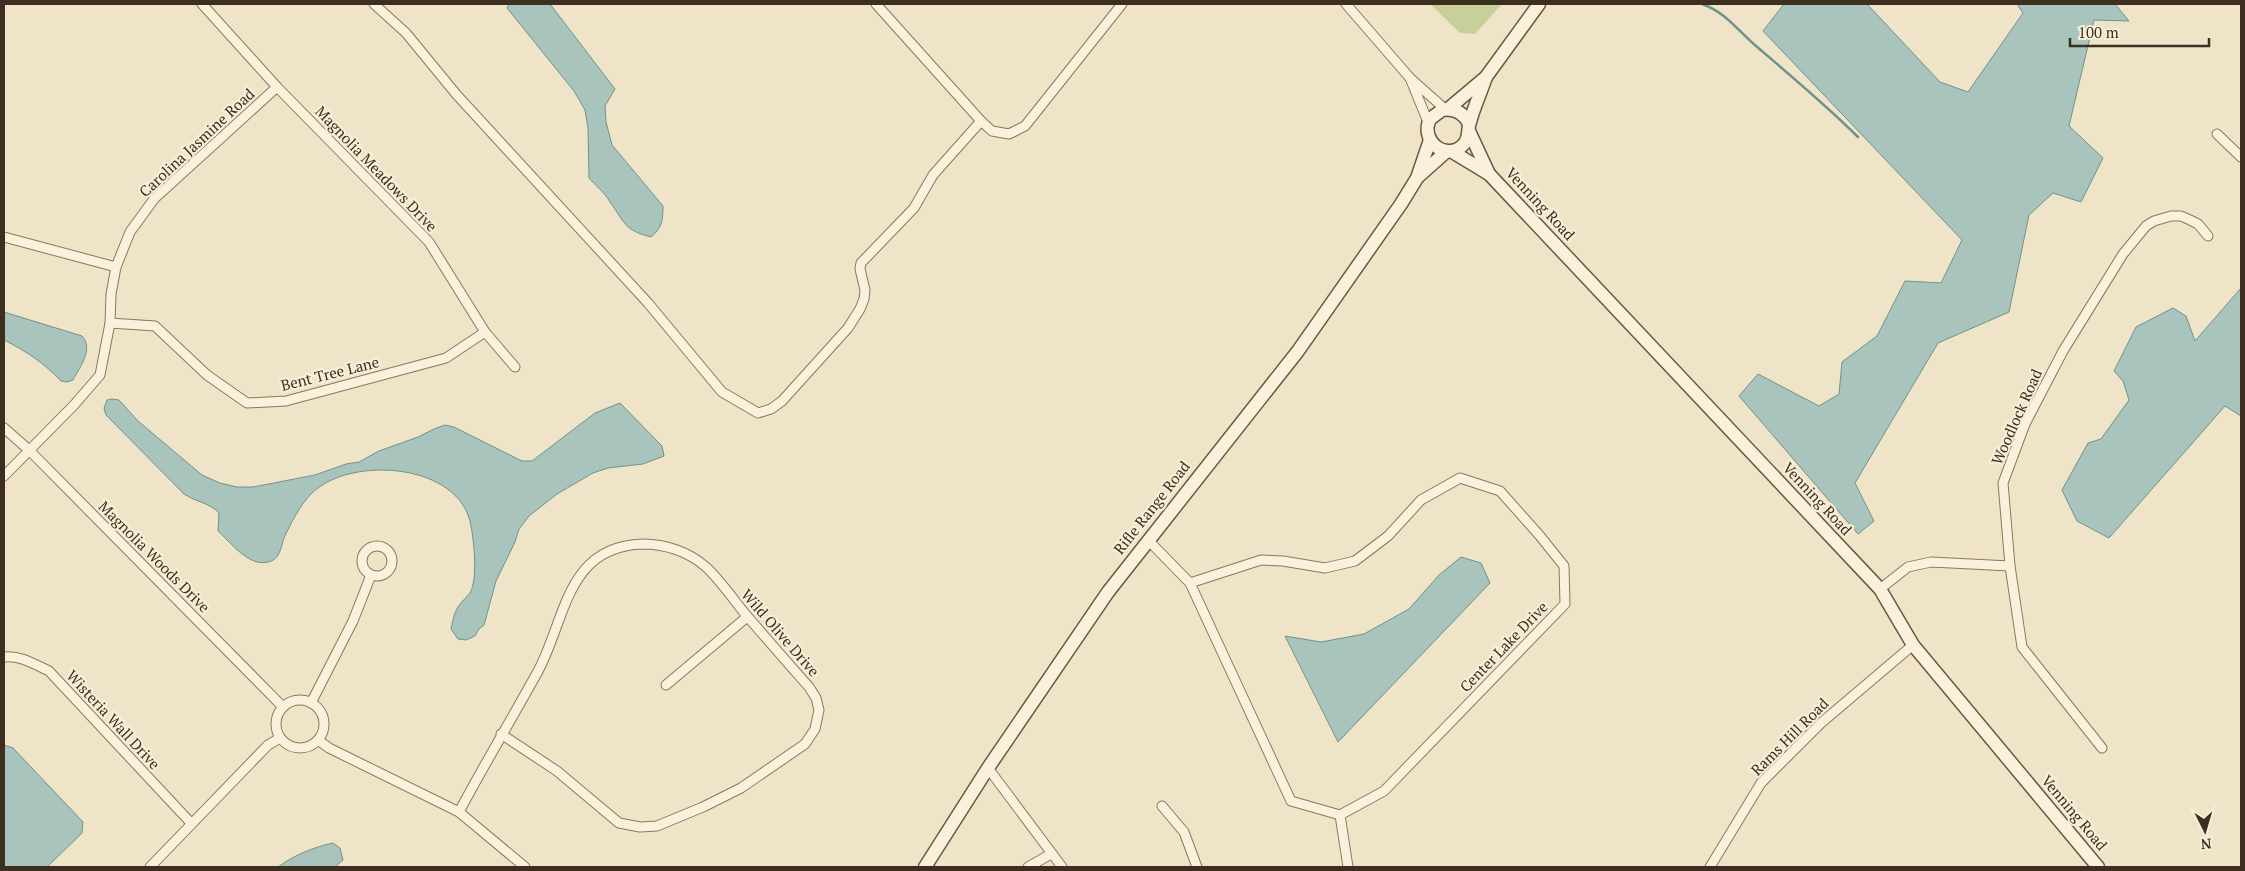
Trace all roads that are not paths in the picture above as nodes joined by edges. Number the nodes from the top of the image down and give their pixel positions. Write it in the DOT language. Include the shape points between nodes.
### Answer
graph roads {
  1 [pos="202,4"];
  2 [pos="374,4"];
  3 [pos="876,4"];
  4 [pos="1122,4"];
  5 [pos="1346,4"];
  6 [pos="1539,4"];
  7 [pos="1486,77"];
  8 [pos="1410,78"];
  9 [pos="277,87"];
  10 [pos="1447,109"];
  11 [pos="981,121"];
  12 [pos="1428,122"];
  13 [pos="1469,128"];
  14 [pos="2217,134"];
  15 [pos="1430,140"];
  16 [pos="1449,151"];
  17 [pos="2241,157"];
  18 [pos="1489,174"];
  19 [pos="1417,178"];
  20 [pos="2208,236"];
  21 [pos="4,237"];
  22 [pos="116,267"];
  23 [pos="110,323"];
  24 [pos="486,332"];
  25 [pos="515,366"];
  26 [pos="4,428"];
  27 [pos="29,450"];
  28 [pos="4,476"];
  29 [pos="1148,540"];
  30 [pos="2010,566"];
  31 [pos="372,575"];
  32 [pos="1190,583"];
  33 [pos="1880,589"];
  34 [pos="747,617"];
  35 [pos="1913,646"];
  36 [pos="4,657"];
  37 [pos="666,685"];
  38 [pos="311,702"];
  39 [pos="283,707"];
  40 [pos="501,734"];
  41 [pos="280,738"];
  42 [pos="318,740"];
  43 [pos="2102,748"];
  44 [pos="988,768"];
  45 [pos="1162,806"];
  46 [pos="459,812"];
  47 [pos="1340,815"];
  48 [pos="191,823"];
  49 [pos="1051,854"];
  50 [pos="150,867"];
  51 [pos="525,867"];
  52 [pos="925,867"];
  53 [pos="1028,867"];
  54 [pos="1062,867"];
  55 [pos="1197,867"];
  56 [pos="1348,867"];
  57 [pos="1710,867"];
  58 [pos="2098,867"];
  1 -- 9 [label="street, Magnolia Meadows Drive"];
  2 -- 11 [label="street" via="406,33 463,101 648,303 722,392 758,413 782,401 848,328 864,299 861,263 914,208 933,175"];
  3 -- 11 [label="street"];
  4 -- 11 [label="street" via="1019,130 1009,134 997,133"];
  5 -- 8 [label="street"];
  6 -- 7 [label="main road"];
  7 -- 10 [label="main road"];
  7 -- 13 [label="main road"];
  8 -- 10 [label="street"];
  8 -- 12 [label="street"];
  9 -- 22 [label="street, Carolina Jasmine Road" via="154,199 130,232"];
  9 -- 24 [label="street, Magnolia Meadows Drive" via="430,242"];
  10 -- 12 [label="main road" via="1436,112"];
  10 -- 13 [label="main road" via="1461,113"];
  12 -- 15 [label="main road"];
  13 -- 16 [label="main road" via="1464,144"];
  13 -- 18 [label="main road, Venning Road"];
  14 -- 17 [label="street"];
  15 -- 16 [label="main road" via="1437,148"];
  15 -- 19 [label="main road, Rifle Range Road"];
  16 -- 18 [label="main road, Venning Road"];
  16 -- 19 [label="main road, Rifle Range Road"];
  18 -- 33 [label="main road, Venning Road"];
  19 -- 29 [label="main road, Rifle Range Road" via="1298,351"];
  20 -- 30 [label="street, Woodlock Road" via="2198,224 2181,216 2162,218 2146,226 2123,254 2063,351 2025,424 2003,483"];
  21 -- 22 [label="street"];
  22 -- 23 [label="street, Carolina Jasmine Road"];
  23 -- 24 [label="street, Bent Tree Lane" via="155,326 207,375 247,403 286,401 446,358"];
  23 -- 27 [label="street, Carolina Jasmine Road" via="100,375"];
  24 -- 25 [label="street, Magnolia Meadows Drive"];
  26 -- 27 [label="street, Magnolia Woods Drive"];
  27 -- 28 [label="street, Carolina Jasmine Road"];
  27 -- 39 [label="street, Magnolia Woods Drive"];
  29 -- 32 [label="street"];
  29 -- 44 [label="main road, Rifle Range Road" via="1108,592"];
  30 -- 33 [label="street" via="1931,562 1908,567"];
  30 -- 43 [label="street, Woodlock Road" via="2022,647"];
  31 -- 38 [label="street" via="353,621"];
  32 -- 47 [label="street" via="1291,801"];
  32 -- 47 [label="street, Center Lake Drive" via="1261,560 1325,568 1355,561 1388,536 1421,500 1460,478 1500,492 1564,566 1565,604 1384,791"];
  33 -- 35 [label="main road, Venning Road"];
  34 -- 37 [label="street"];
  34 -- 40 [label="street, Wild Olive Drive" via="706,567 676,548 632,544 611,550 591,562 575,580 538,671"];
  34 -- 40 [label="street, Wild Olive Drive" via="816,698 819,710 815,729 805,744 758,778 703,807 657,826 619,823 557,771"];
  35 -- 57 [label="street, Rams Hill Road" via="1821,723 1761,783"];
  35 -- 58 [label="main road, Venning Road"];
  36 -- 48 [label="street, Wisteria Wall Drive" via="12,656 49,671"];
  38 -- 39 [label="street" via="295,700"];
  38 -- 42 [label="street" via="323,716 324,724"];
  39 -- 41 [label="street" via="276,722"];
  40 -- 46 [label="street, Wild Olive Drive"];
  41 -- 42 [label="street" via="292,747 301,748"];
  41 -- 48 [label="street" via="268,745"];
  42 -- 46 [label="street"];
  44 -- 49 [label="street"];
  44 -- 52 [label="main road, Rifle Range Road"];
  45 -- 55 [label="street" via="1184,832"];
  46 -- 51 [label="street"];
  47 -- 56 [label="street"];
  48 -- 50 [label="street"];
  49 -- 53 [label="street"];
  49 -- 54 [label="street"];
}
